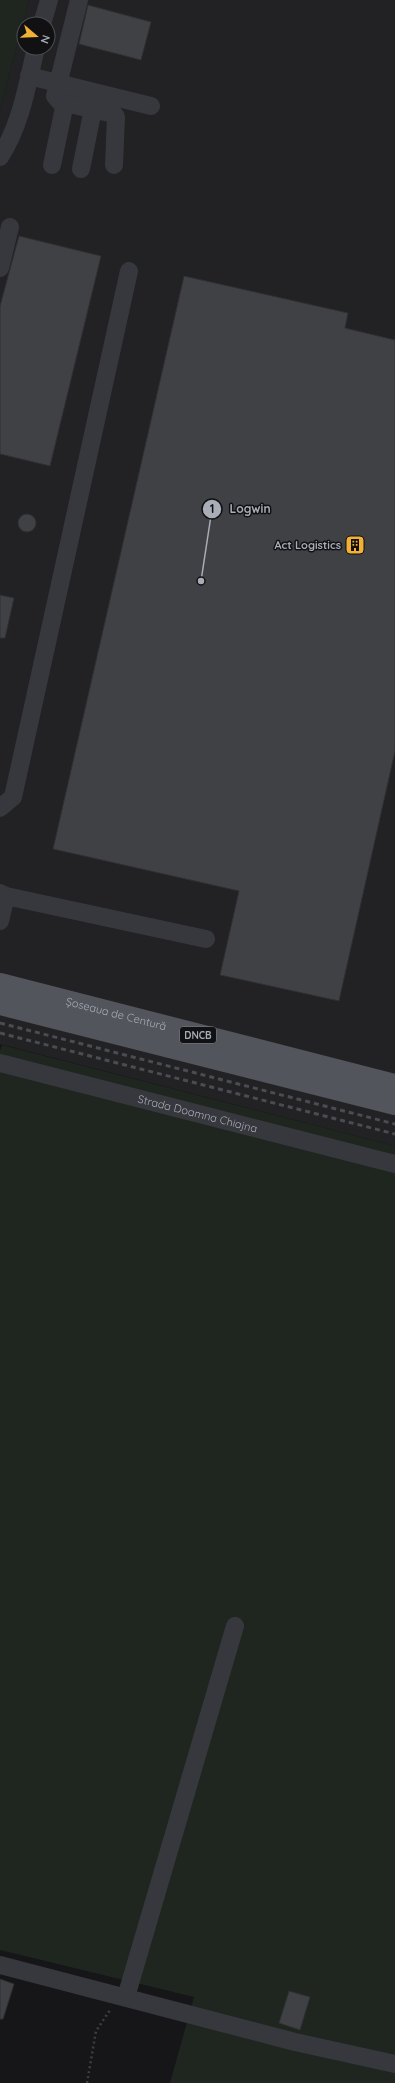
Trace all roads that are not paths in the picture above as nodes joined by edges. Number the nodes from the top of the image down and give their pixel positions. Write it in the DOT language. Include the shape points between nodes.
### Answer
graph roads {
  1 [pos="49,0"];
  2 [pos="79,0"];
  3 [pos="44,16"];
  4 [pos="34,56"];
  5 [pos="29,76"];
  6 [pos="57,83"];
  7 [pos="65,103"];
  8 [pos="152,106"];
  9 [pos="93,109"];
  10 [pos="0,157"];
  11 [pos="52,165"];
  12 [pos="114,165"];
  13 [pos="81,169"];
  14 [pos="10,227"];
  15 [pos="0,268"];
  16 [pos="129,271"];
  17 [pos="0,808"];
  18 [pos="3,895"];
  19 [pos="0,921"];
  20 [pos="206,939"];
  21 [pos="0,984"];
  22 [pos="0,1004"];
  23 [pos="0,1063"];
  24 [pos="395,1085"];
  25 [pos="395,1104"];
  26 [pos="395,1164"];
  27 [pos="235,1626"];
  28 [pos="0,1965"];
  29 [pos="126,1997"];
  30 [pos="395,2064"];
  1 -- 3 [label="street"];
  2 -- 6 [label="street"];
  4 -- 5 [label="street"];
  5 -- 6 [label="street"];
  5 -- 10 [label="street" via="16,125"];
  6 -- 7 [label="street" via="54,96"];
  6 -- 8 [label="street"];
  7 -- 9 [label="street"];
  7 -- 11 [label="street"];
  9 -- 12 [label="street" via="114,114 116,117"];
  9 -- 13 [label="street"];
  14 -- 15 [label="street"];
  16 -- 17 [label="street" via="13,797"];
  18 -- 19 [label="street"];
  18 -- 20 [label="street"];
  21 -- 24 [label="main road, Șoseaua de Centură / DNCB"];
  22 -- 25 [label="main road, Șoseaua de Centură / DNCB"];
  23 -- 26 [label="street, Strada Doamna Chiajna"];
  27 -- 29 [label="street"];
  28 -- 29 [label="street"];
  29 -- 30 [label="street" via="295,2042"];
}
